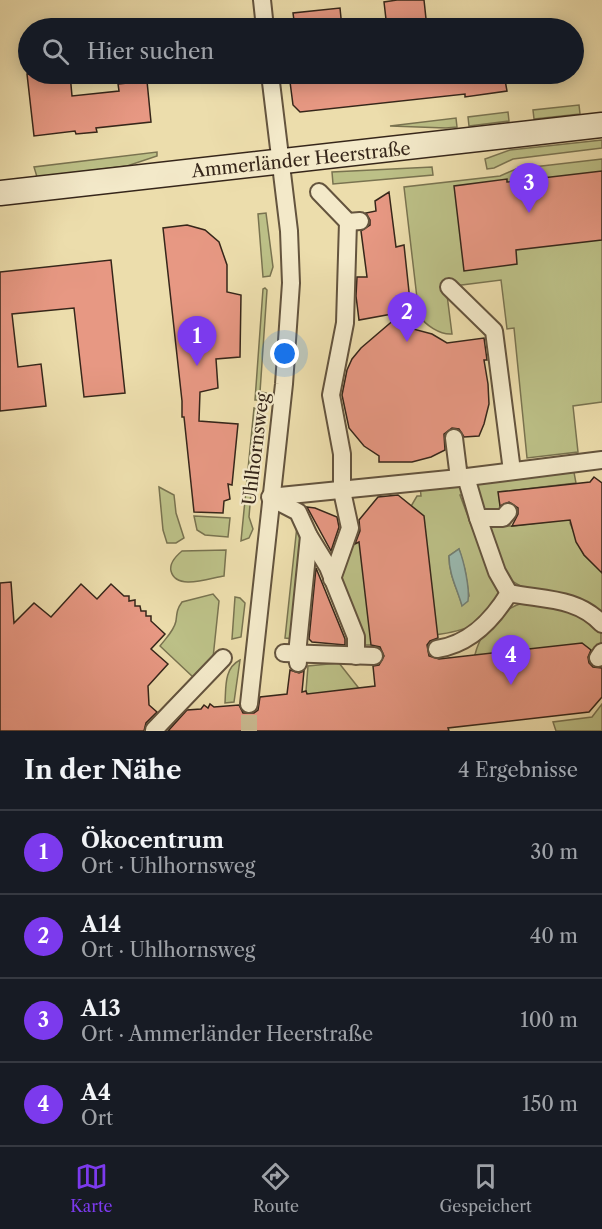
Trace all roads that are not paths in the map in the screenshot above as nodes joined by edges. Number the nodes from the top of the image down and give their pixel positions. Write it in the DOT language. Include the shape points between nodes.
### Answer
graph roads {
  1 [pos="262,0"];
  2 [pos="264,18"];
  3 [pos="271,84"];
  4 [pos="602,125"];
  5 [pos="280,162"];
  6 [pos="319,192"];
  7 [pos="0,193"];
  8 [pos="449,287"];
  9 [pos="454,438"];
  10 [pos="602,460"];
  11 [pos="512,471"];
  12 [pos="463,478"];
  13 [pos="342,491"];
  14 [pos="270,497"];
  15 [pos="508,512"];
  16 [pos="478,518"];
  17 [pos="309,536"];
  18 [pos="332,579"];
  19 [pos="509,593"];
  20 [pos="602,624"];
  21 [pos="437,649"];
  22 [pos="356,656"];
  23 [pos="374,656"];
  24 [pos="223,658"];
  25 [pos="249,704"];
  26 [pos="154,730"];
  1 -- 2 [label="street"];
  3 -- 5 [label="street, Uhlhornsweg"];
  4 -- 5 [label="street, Ammerländer Heerstraße"];
  5 -- 7 [label="street, Ammerländer Heerstraße"];
  5 -- 14 [label="street, Uhlhornsweg" via="291,284"];
  6 -- 13 [label="street" via="354,222 345,322 331,395 342,454"];
  8 -- 11 [label="street" via="494,331"];
  9 -- 12 [label="street"];
  10 -- 11 [label="street"];
  11 -- 12 [label="street"];
  12 -- 13 [label="street"];
  12 -- 16 [label="street"];
  13 -- 14 [label="street"];
  13 -- 18 [label="street" via="350,528"];
  14 -- 17 [label="street" via="298,512"];
  14 -- 25 [label="street, Uhlhornsweg"];
  15 -- 16 [label="street" via="502,518"];
  16 -- 19 [label="street" via="497,572"];
  17 -- 18 [label="street"];
  17 -- 22 [label="street" via="293,657"];
  18 -- 22 [label="street" via="356,637"];
  19 -- 20 [label="street" via="570,603 594,615"];
  19 -- 21 [label="street" via="470,638"];
  22 -- 23 [label="street"];
  24 -- 26 [label="street"];
}
